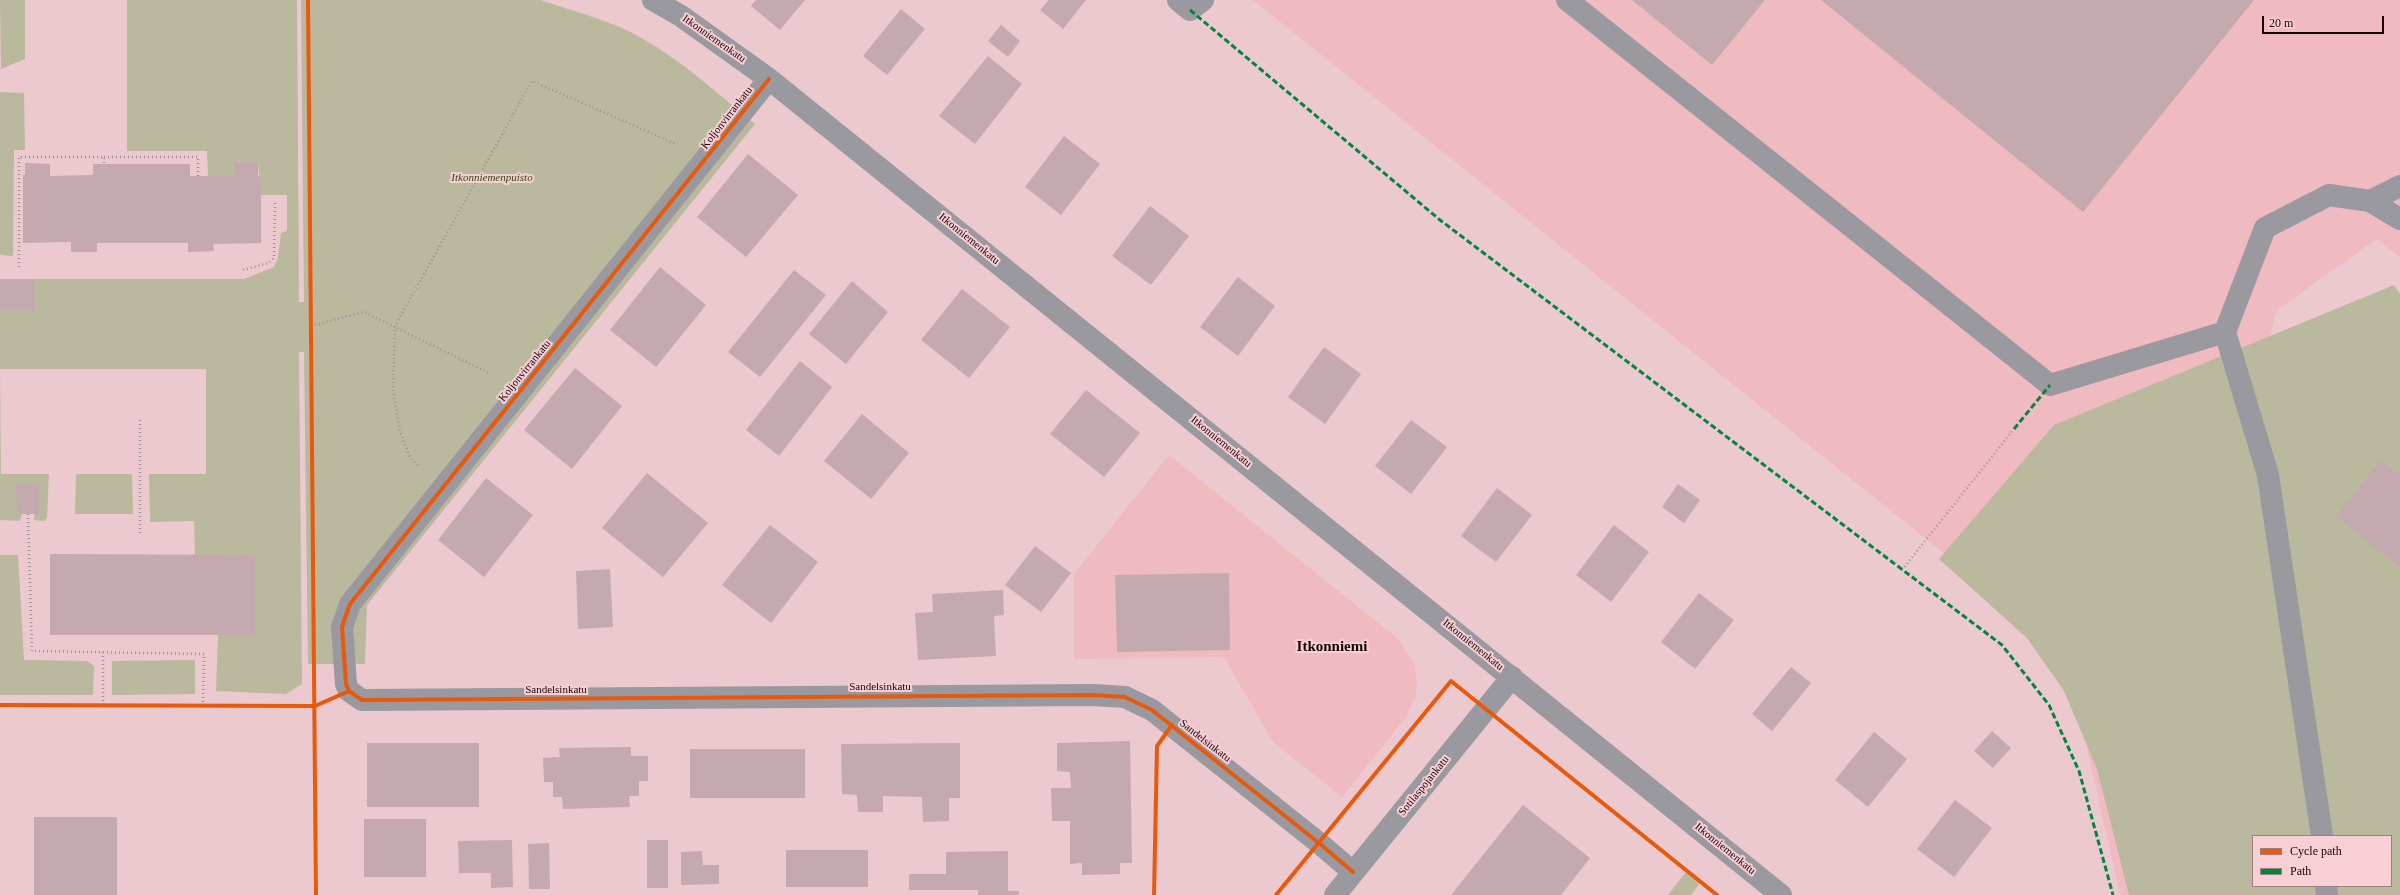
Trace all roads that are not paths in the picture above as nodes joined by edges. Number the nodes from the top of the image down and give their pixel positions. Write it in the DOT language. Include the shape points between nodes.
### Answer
graph roads {
  1 [pos="653,0"];
  2 [pos="1178,0"];
  3 [pos="1203,0"];
  4 [pos="1567,0"];
  5 [pos="770,79"];
  6 [pos="2400,186"];
  7 [pos="2370,201"];
  8 [pos="2400,219"];
  9 [pos="2225,332"];
  10 [pos="1512,676"];
  11 [pos="349,691"];
  12 [pos="2322,835"];
  13 [pos="1353,872"];
  14 [pos="1335,895"];
  15 [pos="1781,895"];
  1 -- 5 [label="street, Itkonniemenkatu" via="681,16"];
  2 -- 3 [label="street" via="1190,10"];
  4 -- 9 [label="street" via="2050,385"];
  5 -- 10 [label="street, Itkonniemenkatu"];
  5 -- 11 [label="street, Koljonvirrankatu" via="350,604 342,626 346,684"];
  6 -- 7 [label="street"];
  7 -- 8 [label="street"];
  7 -- 9 [label="street" via="2329,195 2265,228"];
  9 -- 12 [label="street" via="2268,476"];
  10 -- 13 [label="street, Sotilaspojankatu"];
  10 -- 15 [label="street, Itkonniemenkatu"];
  11 -- 13 [label="street, Sandelsinkatu" via="362,700 1062,695 1125,697 1152,710"];
  13 -- 14 [label="street, Sotilaspojankatu"];
}
